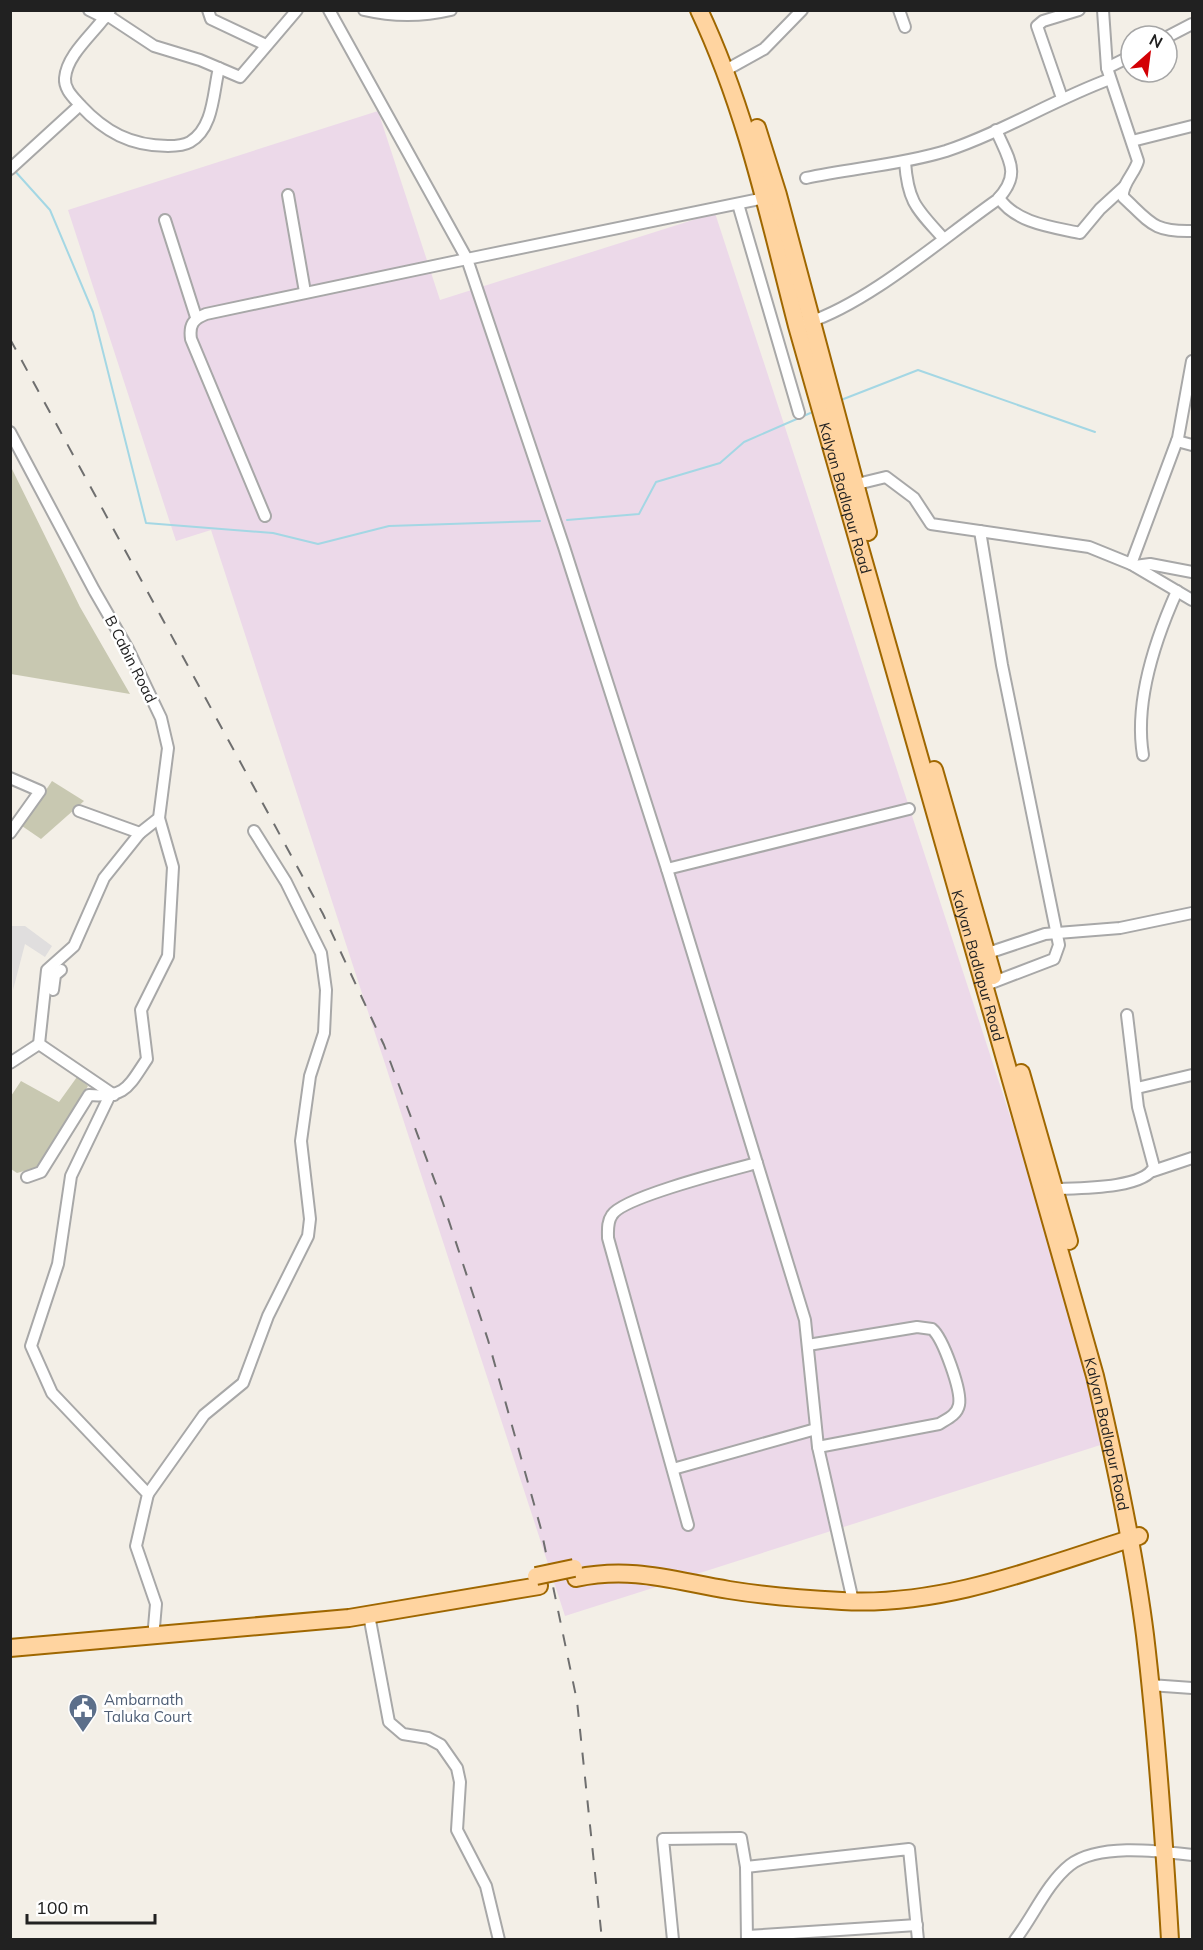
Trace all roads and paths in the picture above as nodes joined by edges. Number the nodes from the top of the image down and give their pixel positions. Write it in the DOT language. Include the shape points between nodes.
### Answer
graph roads {
  1 [pos="89,10"];
  2 [pos="208,10"];
  3 [pos="297,10"];
  4 [pos="329,10"];
  5 [pos="364,10"];
  6 [pos="451,10"];
  7 [pos="699,10"];
  8 [pos="711,10"];
  9 [pos="802,10"];
  10 [pos="899,10"];
  11 [pos="1079,10"];
  12 [pos="1103,10"];
  13 [pos="108,15"];
  14 [pos="905,27"];
  15 [pos="266,45"];
  16 [pos="1119,65"];
  17 [pos="219,68"];
  18 [pos="731,68"];
  19 [pos="1109,73"];
  20 [pos="1062,98"];
  21 [pos="80,105"];
  22 [pos="1192,126"];
  23 [pos="996,130"];
  24 [pos="1132,141"];
  25 [pos="905,162"];
  26 [pos="10,169"];
  27 [pos="806,178"];
  28 [pos="1124,187"];
  29 [pos="288,195"];
  30 [pos="771,197"];
  31 [pos="999,198"];
  32 [pos="738,204"];
  33 [pos="165,220"];
  34 [pos="1192,231"];
  35 [pos="943,238"];
  36 [pos="467,259"];
  37 [pos="306,292"];
  38 [pos="196,317"];
  39 [pos="804,324"];
  40 [pos="1192,361"];
  41 [pos="799,413"];
  42 [pos="10,432"];
  43 [pos="1177,441"];
  44 [pos="1192,445"];
  45 [pos="849,486"];
  46 [pos="266,516"];
  47 [pos="980,531"];
  48 [pos="1133,565"];
  49 [pos="1192,572"];
  50 [pos="1177,591"];
  51 [pos="1192,600"];
  52 [pos="1143,755"];
  53 [pos="10,778"];
  54 [pos="909,809"];
  55 [pos="79,812"];
  56 [pos="159,818"];
  57 [pos="254,831"];
  58 [pos="10,833"];
  59 [pos="140,833"];
  60 [pos="667,869"];
  61 [pos="963,888"];
  62 [pos="1192,913"];
  63 [pos="1059,933"];
  64 [pos="988,953"];
  65 [pos="61,970"];
  66 [pos="990,984"];
  67 [pos="53,990"];
  68 [pos="1127,1015"];
  69 [pos="39,1044"];
  70 [pos="10,1063"];
  71 [pos="1192,1075"];
  72 [pos="1137,1088"];
  73 [pos="111,1096"];
  74 [pos="1192,1158"];
  75 [pos="757,1162"];
  76 [pos="1153,1171"];
  77 [pos="27,1177"];
  78 [pos="1056,1189"];
  79 [pos="1063,1239"];
  80 [pos="807,1345"];
  81 [pos="816,1429"];
  82 [pos="818,1447"];
  83 [pos="673,1469"];
  84 [pos="148,1494"];
  85 [pos="688,1525"];
  86 [pos="1133,1533"];
  87 [pos="538,1581"];
  88 [pos="853,1596"];
  89 [pos="369,1615"];
  90 [pos="154,1632"];
  91 [pos="10,1638"];
  92 [pos="10,1648"];
  93 [pos="1155,1686"];
  94 [pos="1192,1688"];
  95 [pos="1178,1853"];
  96 [pos="746,1867"];
  97 [pos="917,1925"];
  98 [pos="747,1938"];
  99 [pos="499,1940"];
  100 [pos="673,1940"];
  101 [pos="918,1940"];
  102 [pos="1015,1940"];
  103 [pos="1170,1940"];
  104 [pos="1180,1940"];
  1 -- 13 [label="street"];
  2 -- 15 [label="street" via="211,19"];
  3 -- 15 [label="street"];
  4 -- 36 [label="street"];
  5 -- 6 [label="street" via="390,16"];
  7 -- 18 [label="main road, Kalyan Badlapur Road"];
  8 -- 18 [label="main road, Kalyan Badlapur Road"];
  9 -- 18 [label="street" via="764,49"];
  10 -- 14 [label="street"];
  11 -- 20 [label="street" via="1037,26"];
  12 -- 19 [label="street"];
  13 -- 17 [label="street" via="154,46"];
  13 -- 21 [label="street" via="74,55 65,77 69,93"];
  15 -- 17 [label="street" via="244,76"];
  16 -- 19 [label="street"];
  17 -- 21 [label="street" via="209,117 191,142 180,146 122,139 102,127"];
  18 -- 30 [label="main road, Kalyan Badlapur Road"];
  19 -- 20 [label="street"];
  19 -- 24 [label="street"];
  20 -- 23 [label="street"];
  21 -- 26 [label="street"];
  22 -- 24 [label="street"];
  23 -- 25 [label="street"];
  23 -- 31 [label="street" via="1012,175 1007,190"];
  24 -- 28 [label="street" via="1138,161"];
  25 -- 27 [label="street"];
  25 -- 35 [label="street" via="913,204"];
  28 -- 31 [label="street" via="1080,233 1023,218"];
  28 -- 34 [label="street" via="1123,197 1159,229"];
  29 -- 37 [label="street"];
  30 -- 32 [label="street"];
  30 -- 39 [label="main road, Kalyan Badlapur Road"];
  31 -- 35 [label="street"];
  32 -- 36 [label="street"];
  32 -- 41 [label="street"];
  33 -- 38 [label="street"];
  35 -- 39 [label="street" via="866,294 840,310"];
  36 -- 37 [label="street"];
  36 -- 60 [label="street"];
  37 -- 38 [label="street"];
  38 -- 46 [label="street" via="191,339"];
  39 -- 45 [label="main road, Kalyan Badlapur Road"];
  40 -- 43 [label="street"];
  42 -- 56 [label="street, B Cabin Road" via="128,649 161,718 168,748"];
  43 -- 44 [label="street"];
  43 -- 48 [label="street"];
  45 -- 47 [label="street" via="886,477 914,498 931,524"];
  45 -- 61 [label="main road, Kalyan Badlapur Road"];
  47 -- 48 [label="street" via="1089,547"];
  47 -- 63 [label="street" via="1002,665"];
  48 -- 49 [label="street"];
  48 -- 50 [label="street"];
  50 -- 51 [label="street"];
  50 -- 52 [label="street" via="1160,634 1142,706 1139,734"];
  53 -- 58 [label="street" via="39,791"];
  54 -- 60 [label="street"];
  55 -- 59 [label="street"];
  56 -- 59 [label="street"];
  56 -- 73 [label="street" via="173,867 168,956 141,1010 147,1059 127,1089"];
  57 -- 84 [label="street" via="286,882 321,953 326,990 324,1033 310,1076 301,1141 310,1219 308,1236 268,1316 243,1383 204,1415"];
  59 -- 67 [label="street" via="104,878 74,946 47,970"];
  60 -- 75 [label="street"];
  61 -- 64 [label="main road, Kalyan Badlapur Road"];
  61 -- 66 [label="main road, Kalyan Badlapur Road"];
  62 -- 63 [label="street" via="1120,928"];
  63 -- 64 [label="street"];
  63 -- 66 [label="street" via="1059,951 1054,959"];
  64 -- 66 [label="main road, Kalyan Badlapur Road"];
  65 -- 67 [label="street" via="55,975"];
  66 -- 78 [label="main road, Kalyan Badlapur Road"];
  66 -- 79 [label="main road, Kalyan Badlapur Road"];
  67 -- 69 [label="street"];
  68 -- 72 [label="street"];
  69 -- 70 [label="street"];
  69 -- 73 [label="street"];
  71 -- 72 [label="street"];
  72 -- 76 [label="street"];
  73 -- 77 [label="street" via="89,1095 41,1172"];
  73 -- 84 [label="street" via="71,1176 58,1264 31,1346 52,1394"];
  74 -- 76 [label="street"];
  75 -- 80 [label="street" via="805,1320"];
  75 -- 83 [label="street" via="639,1199 620,1208 608,1226 608,1238"];
  76 -- 78 [label="street" via="1144,1179 1108,1186"];
  78 -- 79 [label="main road, Kalyan Badlapur Road"];
  79 -- 86 [label="main road, Kalyan Badlapur Road"];
  80 -- 81 [label="street"];
  80 -- 82 [label="street" via="917,1327 932,1329 944,1345 960,1400 955,1413 939,1424"];
  81 -- 82 [label="street"];
  81 -- 83 [label="street"];
  82 -- 88 [label="street"];
  83 -- 85 [label="street"];
  84 -- 90 [label="street" via="136,1546 156,1604"];
  86 -- 88 [label="main road" via="946,1582"];
  86 -- 93 [label="main road, Kalyan Badlapur Road" via="1153,1612"];
  87 -- 88 [label="main road, bridge" via="605,1563 637,1563 759,1585"];
  87 -- 89 [label="main road"];
  87 -- 90 [label="main road"];
  89 -- 90 [label="main road"];
  89 -- 99 [label="street" via="389,1722 403,1734 428,1738 441,1745 457,1768 457,1830 486,1886"];
  90 -- 91 [label="main road"];
  90 -- 92 [label="main road"];
  93 -- 94 [label="street"];
  93 -- 95 [label="main road, Kalyan Badlapur Road"];
  95 -- 102 [label="street" via="1102,1852 1071,1865"];
  95 -- 103 [label="main road, Kalyan Badlapur Road"];
  95 -- 104 [label="main road, Kalyan Badlapur Road"];
  96 -- 97 [label="street" via="909,1849"];
  96 -- 98 [label="street"];
  96 -- 100 [label="street" via="741,1838 663,1839"];
  97 -- 98 [label="street"];
  97 -- 101 [label="street"];
}
